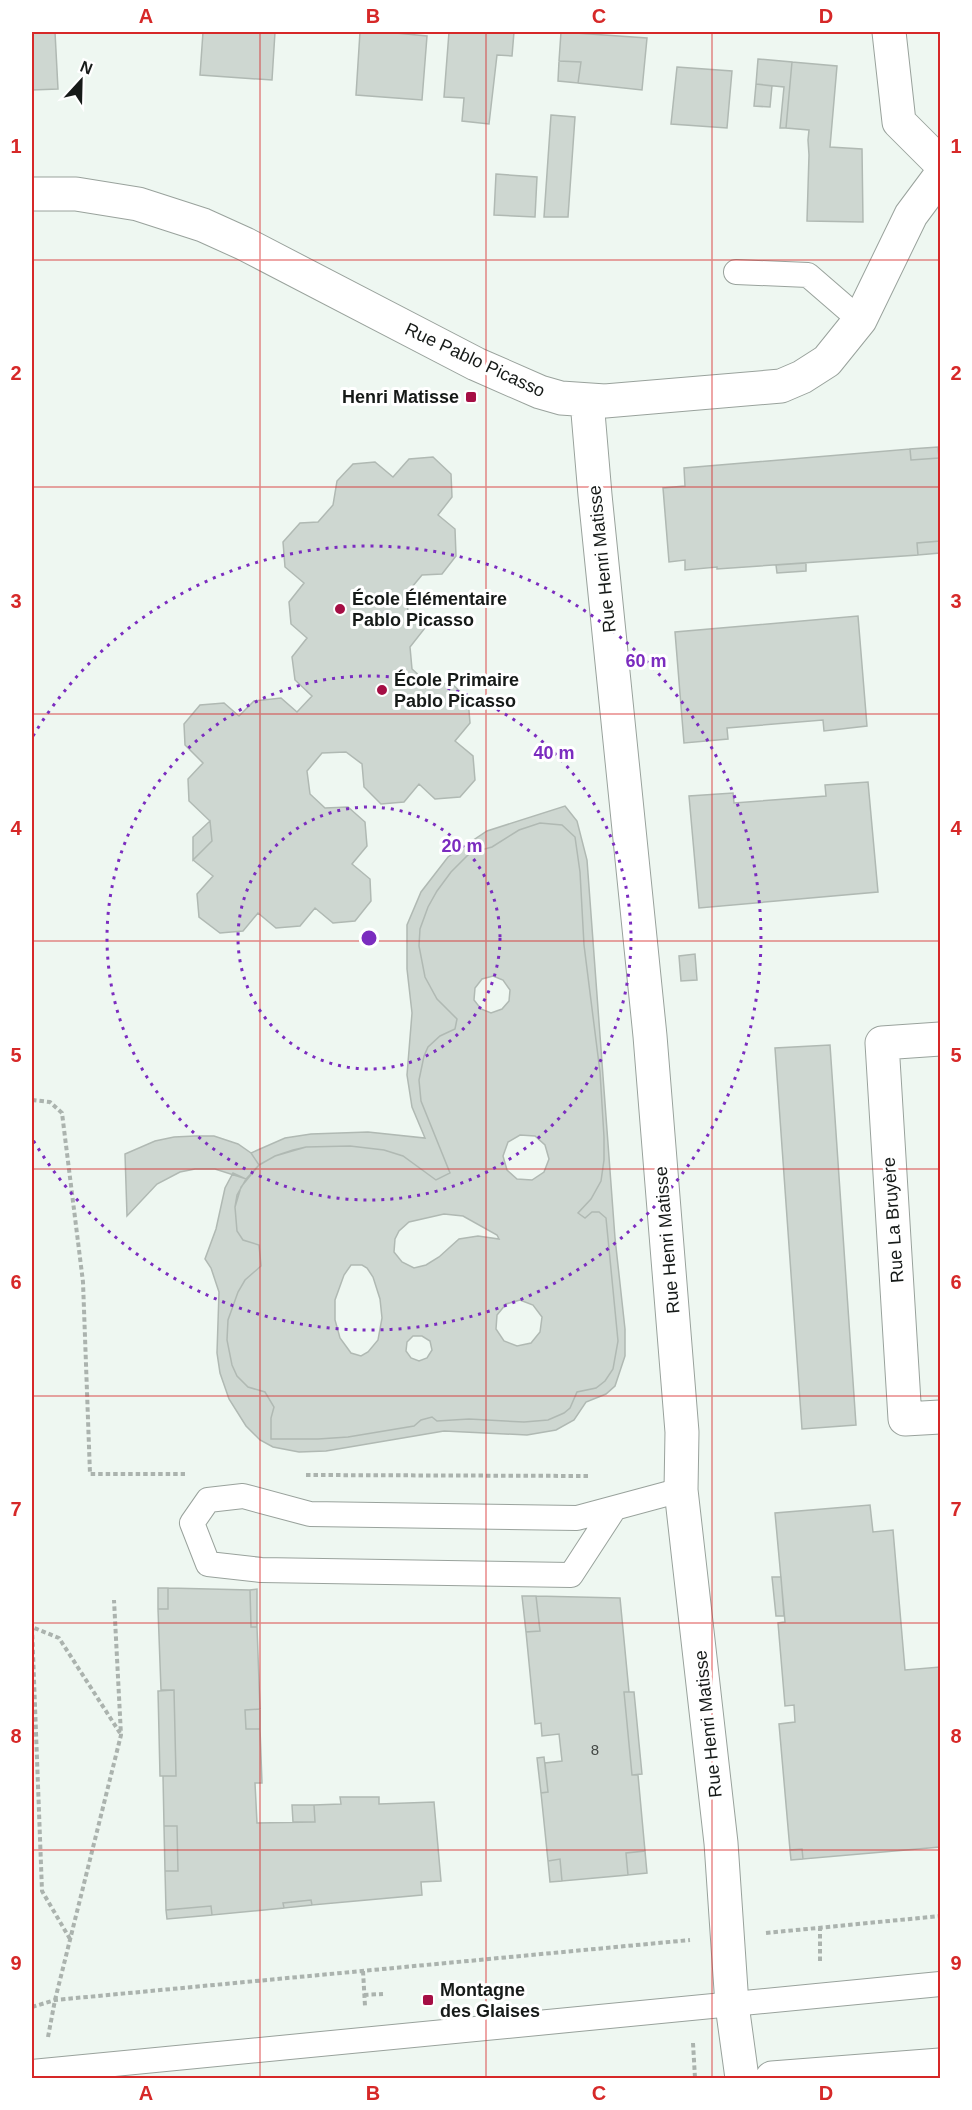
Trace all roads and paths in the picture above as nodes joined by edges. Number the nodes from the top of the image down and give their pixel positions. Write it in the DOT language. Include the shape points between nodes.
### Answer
graph roads {
  1 [pos="889,32"];
  2 [pos="940,163"];
  3 [pos="940,176"];
  4 [pos="32,194"];
  5 [pos="736,272"];
  6 [pos="860,320"];
  7 [pos="587,401"];
  8 [pos="940,1039"];
  9 [pos="32,1100"];
  10 [pos="940,1417"];
  11 [pos="186,1474"];
  12 [pos="294,1475"];
  13 [pos="594,1476"];
  14 [pos="681,1490"];
  15 [pos="614,1509"];
  16 [pos="114,1600"];
  17 [pos="121,1735"];
  18 [pos="940,1916"];
  19 [pos="727,1937"];
  20 [pos="70,1940"];
  21 [pos="940,1984"];
  22 [pos="382,1994"];
  23 [pos="364,1995"];
  24 [pos="55,2000"];
  25 [pos="732,2005"];
  26 [pos="32,2007"];
  27 [pos="940,2065"];
  28 [pos="32,2072"];
  29 [pos="742,2079"];
  30 [pos="772,2079"];
  1 -- 2 [label="street" via="899,122"];
  3 -- 6 [label="street, Rue Pablo Picasso" via="911,215"];
  4 -- 7 [label="street, Rue Pablo Picasso" via="76,194 138,204 203,225 503,377 561,398"];
  5 -- 6 [label="lane" via="808,275"];
  6 -- 7 [label="street, Rue Pablo Picasso" via="827,361 781,386"];
  7 -- 14 [label="street, Rue Henri Matisse" via="650,1036 682,1432"];
  8 -- 10 [label="street, Rue La Bruyère" via="882,1043 905,1419"];
  9 -- 11 [label="path" via="50,1102 62,1113 83,1281 90,1474"];
  12 -- 13 [label="path"];
  14 -- 15 [label="lane"];
  14 -- 19 [label="street, Rue Henri Matisse" via="721,1843"];
  15 -- 15 [label="lane" via="571,1575 261,1570 208,1564 192,1523 208,1500 243,1496 310,1514 577,1518"];
  16 -- 17 [label="path"];
  17 -- 20 [label="path"];
  17 -- 20 [label="path" via="59,1638 32,1628 42,1891"];
  18 -- 19 [label="path"];
  19 -- 24 [label="path"];
  19 -- 25 [label="street, Rue Henri Matisse"];
  20 -- 24 [label="path"];
  21 -- 25 [label="lane"];
  22 -- 23 [label="path"];
  24 -- 26 [label="path"];
  25 -- 28 [label="lane"];
  25 -- 29 [label="street, Rue Henri Matisse"];
  27 -- 30 [label="street"];
}
